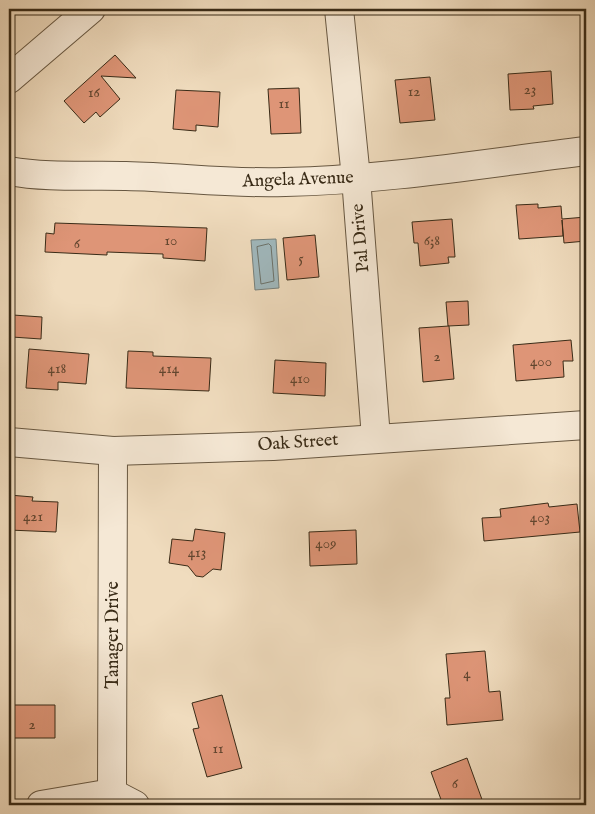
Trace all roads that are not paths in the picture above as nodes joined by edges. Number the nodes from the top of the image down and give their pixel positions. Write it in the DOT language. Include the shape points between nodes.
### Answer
graph roads {
  1 [pos="91,9"];
  2 [pos="339,9"];
  3 [pos="9,79"];
  4 [pos="586,151"];
  5 [pos="9,171"];
  6 [pos="356,178"];
  7 [pos="586,425"];
  8 [pos="376,438"];
  9 [pos="9,442"];
  10 [pos="112,451"];
  11 [pos="123,799"];
  12 [pos="41,805"];
  1 -- 3 [label="street"];
  2 -- 6 [label="street, Pal Drive"];
  4 -- 6 [label="street, Angela Avenue"];
  5 -- 6 [label="street, Angela Avenue" via="32,176 127,176 251,183"];
  6 -- 8 [label="street, Pal Drive"];
  7 -- 8 [label="street, Oak Street"];
  8 -- 10 [label="street, Oak Street" via="273,446"];
  9 -- 10 [label="street, Oak Street"];
  10 -- 11 [label="street, Tanager Drive"];
  11 -- 12 [label="street"];
}
